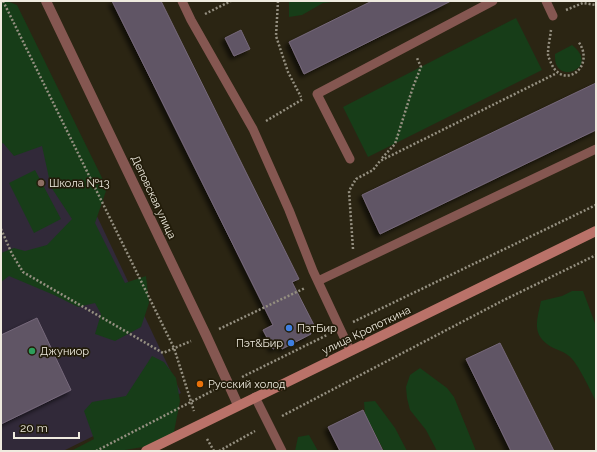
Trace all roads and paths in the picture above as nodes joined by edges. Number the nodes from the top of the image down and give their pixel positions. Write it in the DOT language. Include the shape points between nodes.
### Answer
graph roads {
  1 [pos="3,1"];
  2 [pos="46,1"];
  3 [pos="182,1"];
  4 [pos="231,1"];
  5 [pos="278,1"];
  6 [pos="493,1"];
  7 [pos="546,1"];
  8 [pos="596,6"];
  9 [pos="553,16"];
  10 [pos="192,20"];
  11 [pos="578,41"];
  12 [pos="411,44"];
  13 [pos="557,73"];
  14 [pos="317,94"];
  15 [pos="302,100"];
  16 [pos="253,129"];
  17 [pos="596,149"];
  18 [pos="350,159"];
  19 [pos="380,161"];
  20 [pos="1,229"];
  21 [pos="596,231"];
  22 [pos="596,255"];
  23 [pos="354,265"];
  24 [pos="318,281"];
  25 [pos="206,335"];
  26 [pos="174,348"];
  27 [pos="350,350"];
  28 [pos="255,397"];
  29 [pos="238,405"];
  30 [pos="199,424"];
  31 [pos="268,424"];
  32 [pos="146,451"];
  33 [pos="214,451"];
  34 [pos="219,451"];
  35 [pos="282,451"];
  1 -- 26 [label="path"];
  2 -- 25 [label="street, Деповская улица"];
  3 -- 10 [label="lane"];
  4 -- 10 [label="path"];
  5 -- 15 [label="path" via="276,36 288,72"];
  6 -- 12 [label="lane"];
  7 -- 9 [label="lane"];
  8 -- 9 [label="path" via="582,3"];
  9 -- 13 [label="path" via="548,56"];
  10 -- 16 [label="lane"];
  11 -- 13 [label="path" via="587,55 585,66 576,74 565,76"];
  12 -- 14 [label="lane"];
  12 -- 19 [label="path" via="421,67 395,144"];
  13 -- 19 [label="path"];
  14 -- 15 [label="path"];
  14 -- 18 [label="lane"];
  15 -- 16 [label="path"];
  16 -- 24 [label="lane"];
  17 -- 23 [label="lane"];
  19 -- 23 [label="path" via="373,170 356,179 349,191"];
  20 -- 26 [label="path" via="23,272 162,353"];
  21 -- 27 [label="main road, улица Кропоткина"];
  22 -- 31 [label="path"];
  23 -- 24 [label="lane"];
  24 -- 25 [label="path"];
  24 -- 27 [label="lane"];
  25 -- 26 [label="path"];
  25 -- 29 [label="street, Деповская улица"];
  26 -- 30 [label="path"];
  27 -- 28 [label="main road, улица Кропоткина"];
  28 -- 29 [label="main road, улица Кропоткина"];
  28 -- 31 [label="lane"];
  29 -- 30 [label="main road, улица Кропоткина"];
  30 -- 32 [label="main road, улица Кропоткина"];
  30 -- 33 [label="path"];
  31 -- 34 [label="path"];
  31 -- 35 [label="lane"];
}
